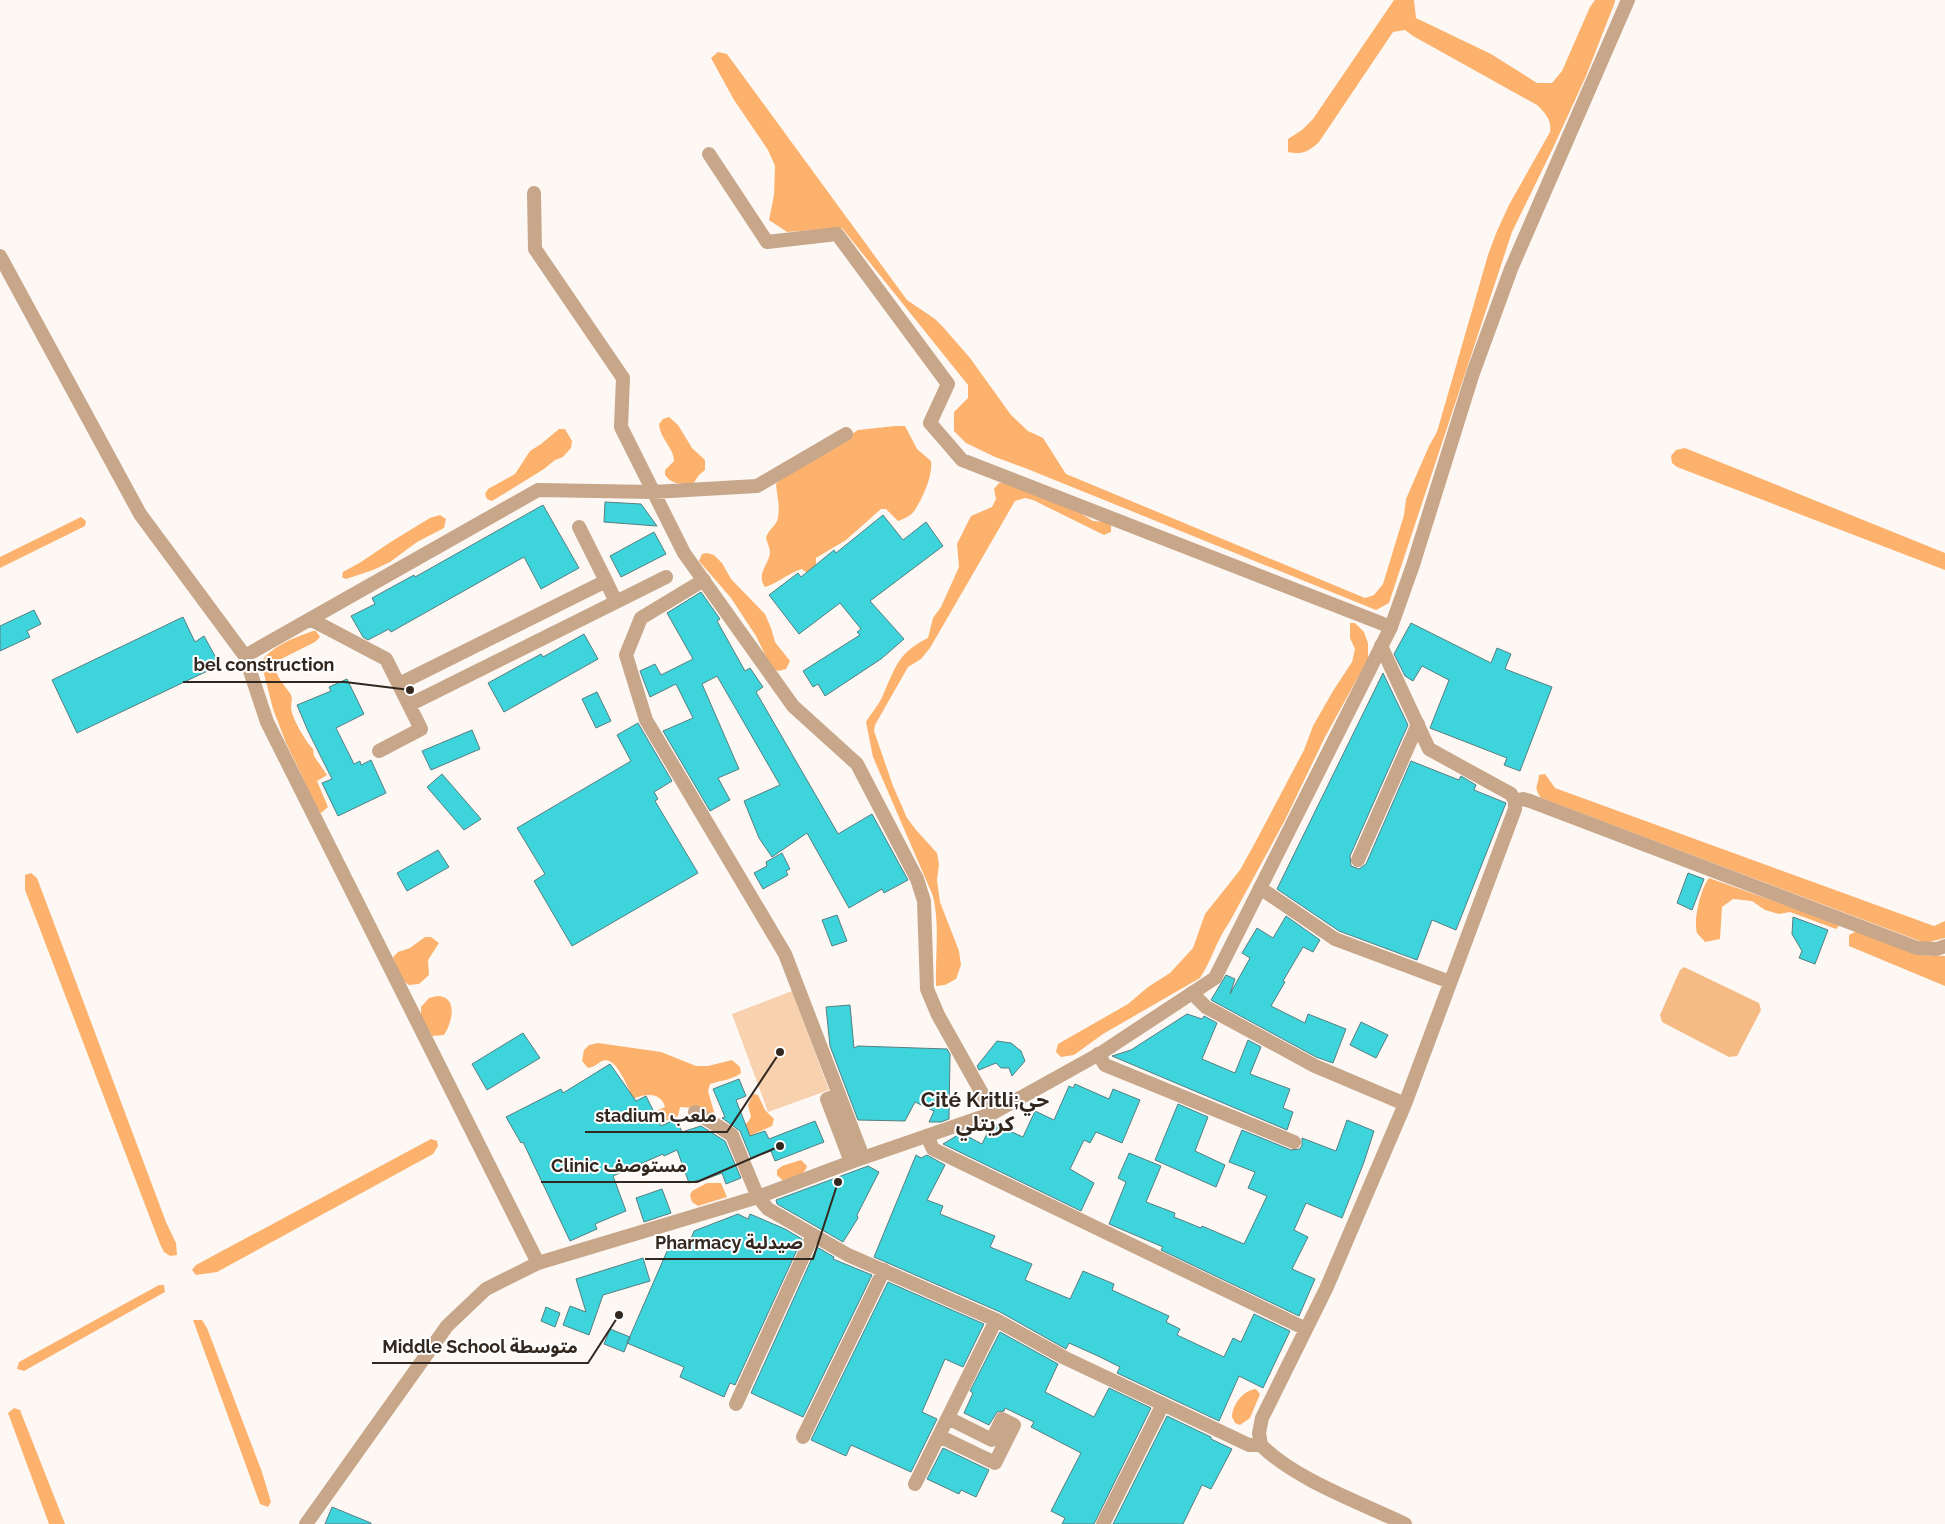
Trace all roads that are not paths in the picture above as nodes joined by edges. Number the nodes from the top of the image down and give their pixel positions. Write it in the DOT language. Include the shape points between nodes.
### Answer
graph roads {
  1 [pos="1628,0"];
  2 [pos="709,154"];
  3 [pos="534,192"];
  4 [pos="0,256"];
  5 [pos="846,434"];
  6 [pos="653,492"];
  7 [pos="579,527"];
  8 [pos="666,577"];
  9 [pos="704,580"];
  10 [pos="606,581"];
  11 [pos="616,602"];
  12 [pos="310,619"];
  13 [pos="1390,627"];
  14 [pos="1381,646"];
  15 [pos="244,656"];
  16 [pos="398,684"];
  17 [pos="409,704"];
  18 [pos="1418,724"];
  19 [pos="1411,739"];
  20 [pos="1429,749"];
  21 [pos="379,750"];
  22 [pos="1515,801"];
  23 [pos="1358,860"];
  24 [pos="1260,888"];
  25 [pos="1945,946"];
  26 [pos="1450,982"];
  27 [pos="1192,993"];
  28 [pos="1098,1054"];
  29 [pos="1405,1104"];
  30 [pos="695,1112"];
  31 [pos="993,1113"];
  32 [pos="927,1136"];
  33 [pos="1294,1142"];
  34 [pos="857,1160"];
  35 [pos="758,1197"];
  36 [pos="813,1235"];
  37 [pos="538,1263"];
  38 [pos="884,1270"];
  39 [pos="996,1320"];
  40 [pos="1306,1329"];
  41 [pos="736,1404"];
  42 [pos="1163,1404"];
  43 [pos="948,1418"];
  44 [pos="939,1436"];
  45 [pos="803,1437"];
  46 [pos="1261,1445"];
  47 [pos="915,1484"];
  48 [pos="306,1524"];
  49 [pos="1103,1524"];
  50 [pos="1405,1524"];
  1 -- 13 [label="street" via="1511,269 1473,373 1413,565"];
  2 -- 13 [label="street" via="767,242 837,234 948,384 930,424 962,460"];
  3 -- 6 [label="street" via="535,250 623,378 621,427"];
  4 -- 15 [label="street" via="140,514"];
  5 -- 6 [label="street" via="756,486"];
  6 -- 9 [label="street" via="684,553"];
  6 -- 12 [label="street" via="538,490"];
  7 -- 10 [label="street"];
  8 -- 11 [label="street"];
  9 -- 31 [label="street" via="793,706 858,764 917,879 924,901 927,989 932,1004"];
  9 -- 34 [label="street" via="640,618 626,655 646,720 785,954 838,1095 827,1099"];
  10 -- 11 [label="street"];
  10 -- 16 [label="street"];
  11 -- 17 [label="street"];
  12 -- 15 [label="street"];
  12 -- 16 [label="street" via="386,659"];
  13 -- 14 [label="street"];
  14 -- 18 [label="street"];
  14 -- 24 [label="street"];
  15 -- 37 [label="street" via="267,722"];
  16 -- 17 [label="street"];
  17 -- 21 [label="street" via="421,730"];
  18 -- 19 [label="street"];
  18 -- 20 [label="street"];
  19 -- 20 [label="street"];
  19 -- 23 [label="street"];
  20 -- 22 [label="street" via="1505,790"];
  22 -- 25 [label="street" via="1530,801 1917,948"];
  22 -- 26 [label="street" via="1512,818"];
  24 -- 26 [label="street" via="1335,939"];
  24 -- 27 [label="street" via="1215,978"];
  26 -- 29 [label="street"];
  27 -- 28 [label="street"];
  27 -- 29 [label="street" via="1206,1007 1315,1066"];
  28 -- 31 [label="street"];
  28 -- 33 [label="street" via="1105,1065"];
  29 -- 40 [label="street"];
  30 -- 35 [label="street" via="732,1134"];
  31 -- 32 [label="street"];
  32 -- 34 [label="street"];
  32 -- 40 [label="street" via="933,1149"];
  34 -- 35 [label="street"];
  35 -- 36 [label="street" via="768,1209"];
  35 -- 37 [label="street"];
  36 -- 38 [label="street"];
  36 -- 41 [label="street"];
  37 -- 48 [label="street" via="486,1289 447,1326"];
  38 -- 39 [label="street"];
  38 -- 45 [label="street"];
  39 -- 42 [label="street" via="1065,1358"];
  39 -- 43 [label="street"];
  40 -- 46 [label="street" via="1262,1418"];
  42 -- 46 [label="street" via="1249,1445"];
  42 -- 49 [label="street"];
  43 -- 44 [label="street"];
  43 -- 44 [label="street" via="992,1440 1002,1419 1014,1425 995,1463"];
  44 -- 47 [label="street"];
  46 -- 50 [label="street" via="1308,1478"];
}
